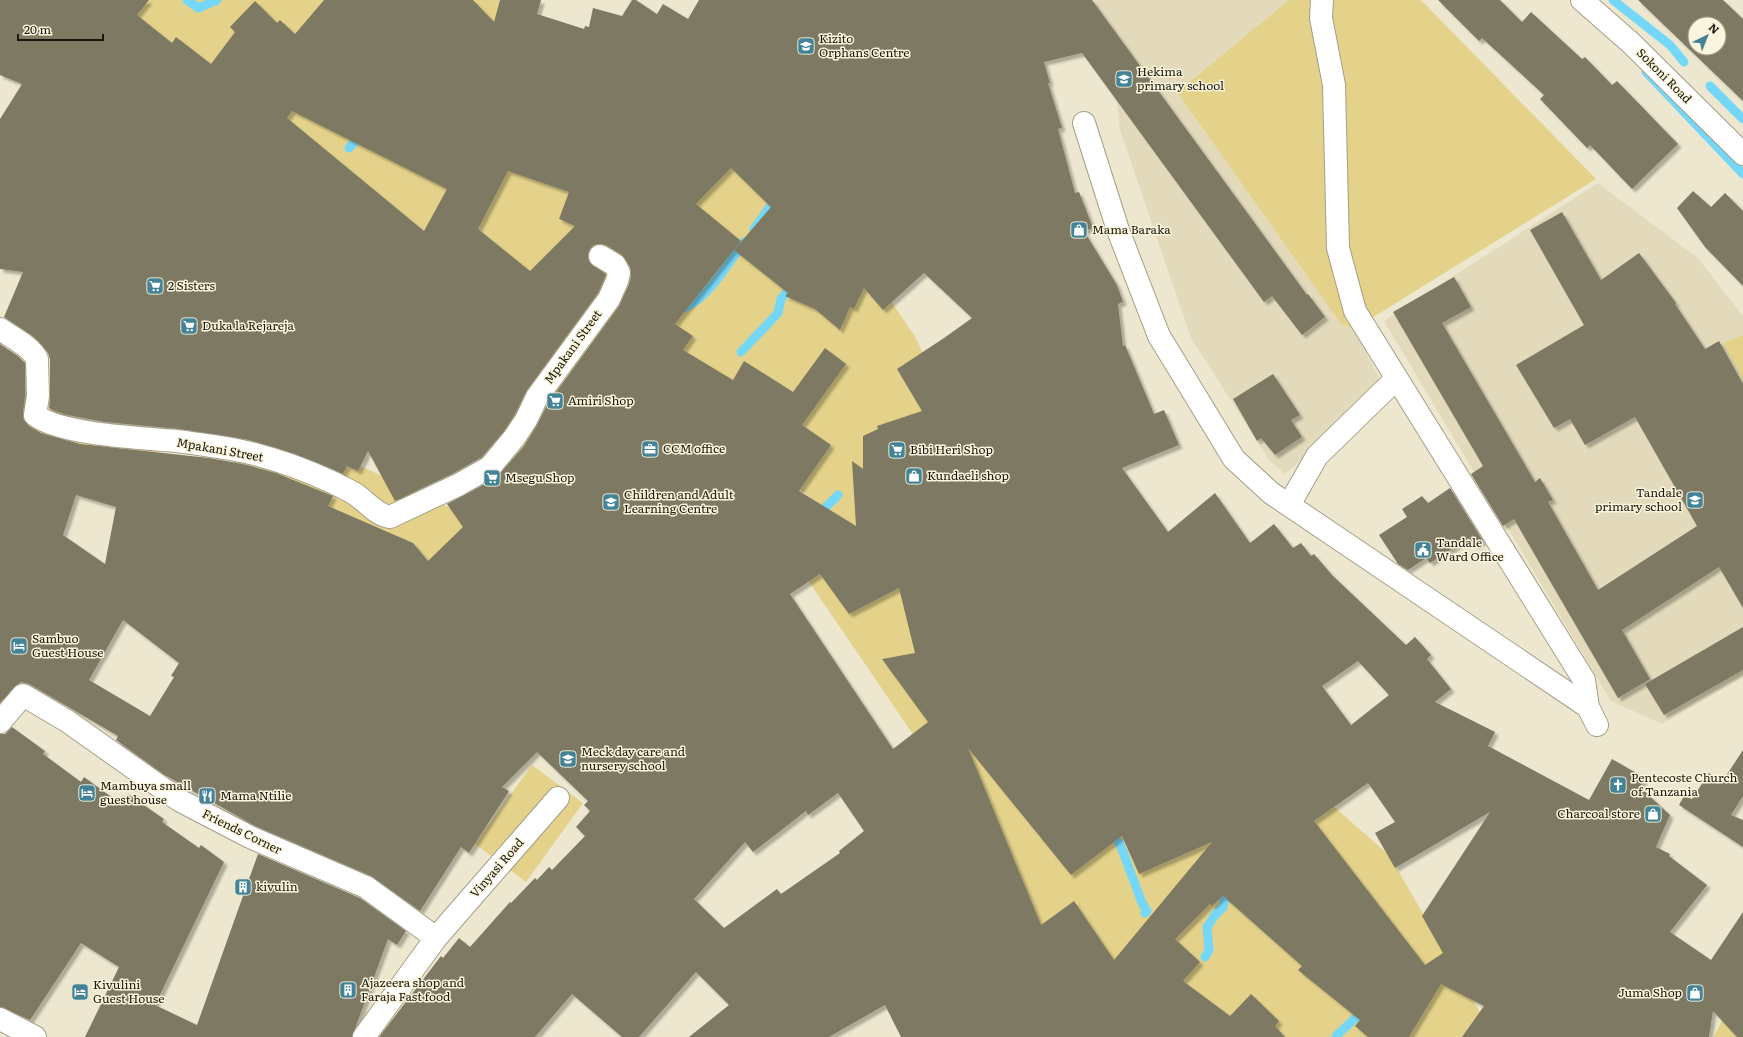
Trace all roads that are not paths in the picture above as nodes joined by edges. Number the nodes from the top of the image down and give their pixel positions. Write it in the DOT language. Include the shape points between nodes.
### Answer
graph roads {
  1 [pos="1322,0"];
  2 [pos="1582,0"];
  3 [pos="1084,123"];
  4 [pos="1743,154"];
  5 [pos="600,256"];
  6 [pos="0,329"];
  7 [pos="1396,379"];
  8 [pos="1289,505"];
  9 [pos="0,722"];
  10 [pos="558,798"];
  11 [pos="436,938"];
  12 [pos="0,1019"];
  13 [pos="35,1037"];
  14 [pos="364,1037"];
  1 -- 7 [label="street" via="1321,18 1334,85 1338,248 1355,312"];
  2 -- 4 [label="street, Sokoni Road" via="1631,43"];
  3 -- 8 [label="street" via="1118,230 1159,336 1234,459 1271,493"];
  5 -- 6 [label="street, Mpakani Street" via="615,265 619,273 609,299 537,397 526,420 504,451 490,466 472,478 390,517 383,516 355,494 274,459 179,442 93,433 40,419 35,415 38,396 35,353"];
  7 -- 8 [label="street" via="1317,456"];
  7 -- 8 [label="street" via="1584,680 1592,716"];
  9 -- 11 [label="street, Friends Corner" via="23,695 67,721 179,800 250,837 366,886"];
  10 -- 11 [label="street, Vinyasi Road"];
  11 -- 14 [label="street, Vinyasi Road"];
  12 -- 13 [label="street"];
}
